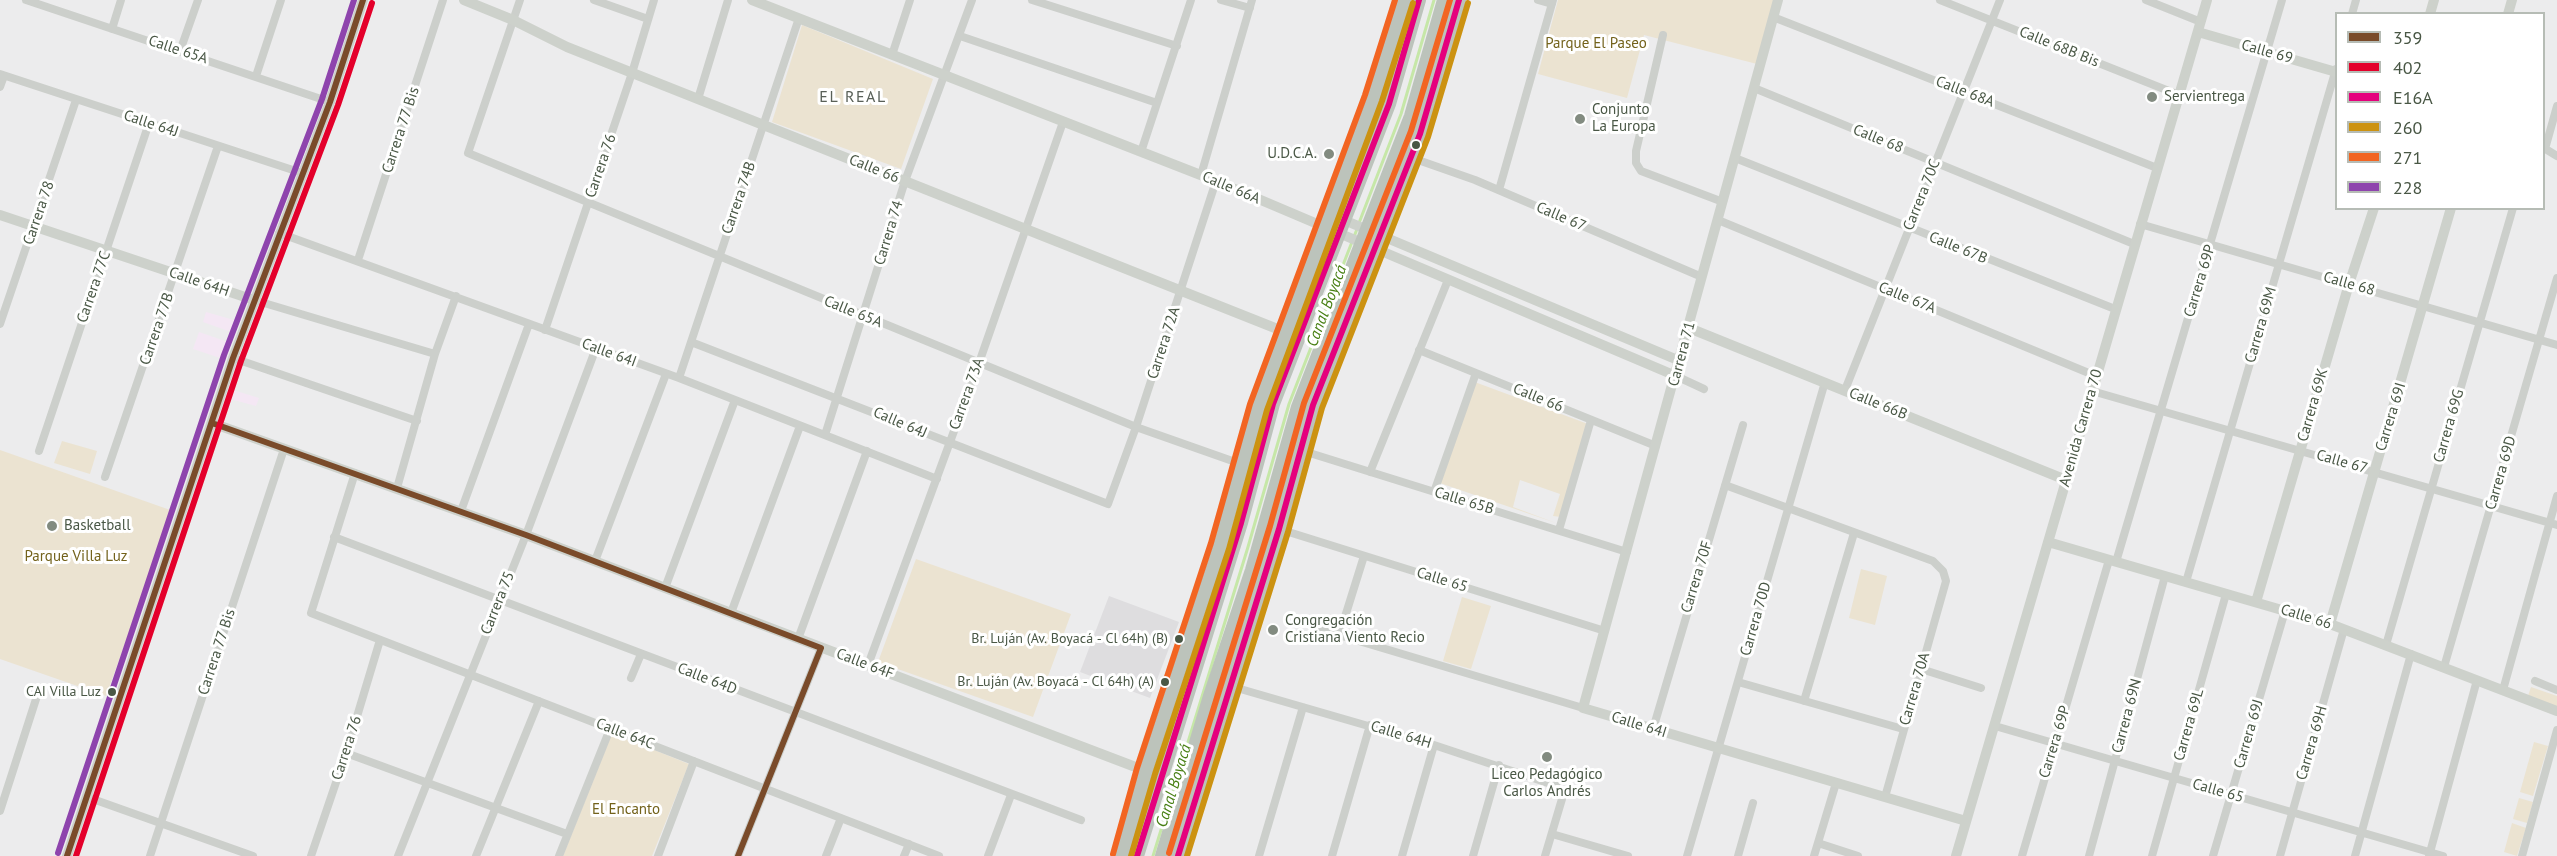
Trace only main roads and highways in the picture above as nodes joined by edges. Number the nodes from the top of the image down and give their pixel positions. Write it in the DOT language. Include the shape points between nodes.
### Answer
graph roads {
  1 [pos="1404,0"];
  2 [pos="1419,0"];
  3 [pos="1444,0"];
  4 [pos="1459,0"];
  5 [pos="1339,226"];
  6 [pos="1366,237"];
  7 [pos="1220,546"];
  8 [pos="1225,574"];
  9 [pos="1258,597"];
  10 [pos="1238,614"];
  11 [pos="1208,626"];
  12 [pos="1187,642"];
  13 [pos="1168,834"];
  14 [pos="1122,856"];
  15 [pos="1137,856"];
  16 [pos="1162,856"];
  17 [pos="1177,856"];
  1 -- 5 [label="highway"];
  2 -- 5 [label="highway" via="1389,104"];
  3 -- 6 [label="highway" via="1411,116"];
  4 -- 6 [label="highway" via="1426,115"];
  5 -- 7 [label="highway" via="1285,332 1258,407"];
  5 -- 8 [label="highway" via="1273,404"];
  6 -- 9 [label="highway"];
  6 -- 10 [label="highway" via="1298,407"];
  7 -- 8 [label="highway"];
  7 -- 12 [label="highway"];
  8 -- 11 [label="highway"];
  9 -- 10 [label="highway"];
  9 -- 17 [label="highway"];
  10 -- 13 [label="highway"];
  11 -- 12 [label="highway"];
  11 -- 15 [label="highway"];
  12 -- 14 [label="highway"];
  13 -- 16 [label="highway"];
  13 -- 17 [label="highway"];
}
